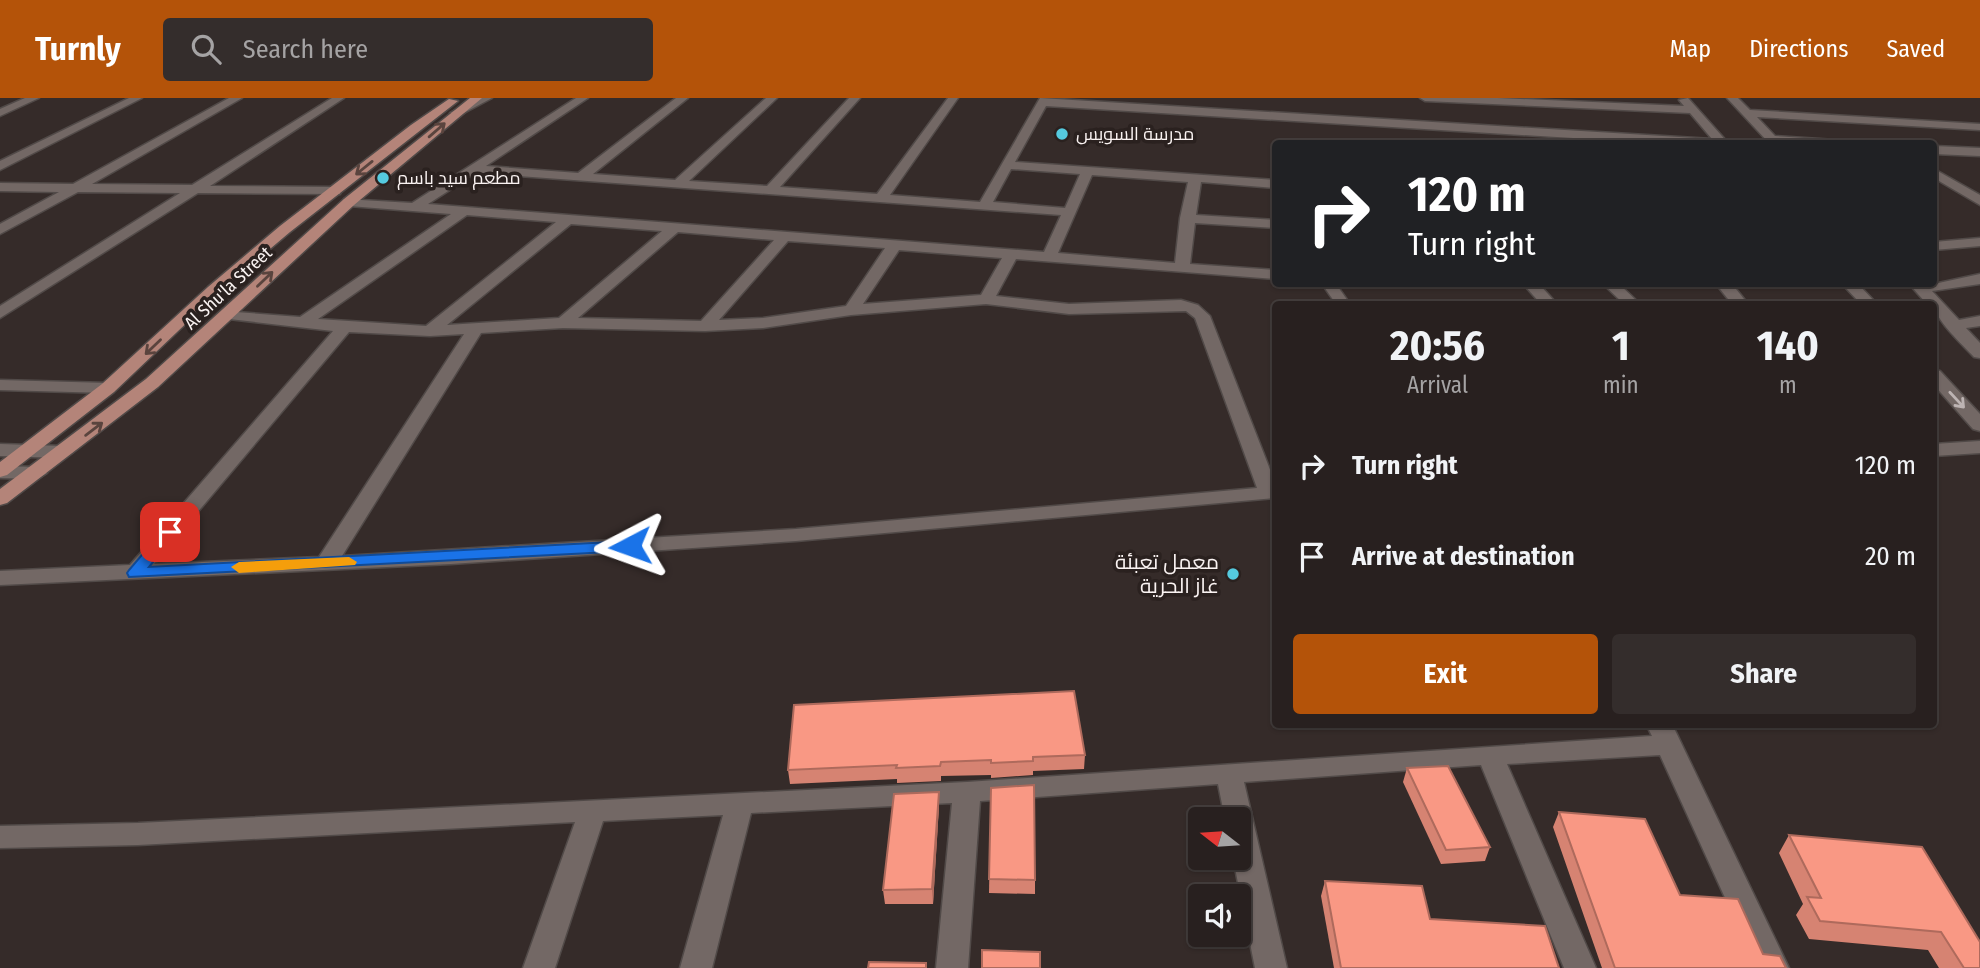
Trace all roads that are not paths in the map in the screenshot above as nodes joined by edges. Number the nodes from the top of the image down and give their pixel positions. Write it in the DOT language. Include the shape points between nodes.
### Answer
graph roads {
  1 [pos="34,98"];
  2 [pos="137,98"];
  3 [pos="237,98"];
  4 [pos="339,98"];
  5 [pos="477,98"];
  6 [pos="487,98"];
  7 [pos="583,98"];
  8 [pos="683,98"];
  9 [pos="772,98"];
  10 [pos="855,98"];
  11 [pos="953,98"];
  12 [pos="1425,98"];
  13 [pos="1682,98"];
  14 [pos="1732,98"];
  15 [pos="1500,100"];
  16 [pos="1044,101"];
  17 [pos="1591,103"];
  18 [pos="457,106"];
  19 [pos="1693,110"];
  20 [pos="0,113"];
  21 [pos="1749,113"];
  22 [pos="1550,119"];
  23 [pos="1980,127"];
  24 [pos="1512,131"];
  25 [pos="1515,140"];
  26 [pos="1617,140"];
  27 [pos="1719,140"];
  28 [pos="1774,140"];
  29 [pos="1937,150"];
  30 [pos="1980,152"];
  31 [pos="1007,165"];
  32 [pos="0,166"];
  33 [pos="472,169"];
  34 [pos="1088,170"];
  35 [pos="1937,175"];
  36 [pos="581,177"];
  37 [pos="1195,178"];
  38 [pos="678,184"];
  39 [pos="1272,184"];
  40 [pos="0,187"];
  41 [pos="72,188"];
  42 [pos="193,189"];
  43 [pos="771,190"];
  44 [pos="335,191"];
  45 [pos="881,198"];
  46 [pos="1980,201"];
  47 [pos="349,202"];
  48 [pos="984,205"];
  49 [pos="412,209"];
  50 [pos="463,212"];
  51 [pos="1070,212"];
  52 [pos="1187,218"];
  53 [pos="566,220"];
  54 [pos="1272,224"];
  55 [pos="673,229"];
  56 [pos="0,230"];
  57 [pos="784,237"];
  58 [pos="1980,242"];
  59 [pos="894,246"];
  60 [pos="1937,246"];
  61 [pos="1012,255"];
  62 [pos="1049,258"];
  63 [pos="1182,268"];
  64 [pos="1272,275"];
  65 [pos="1980,279"];
  66 [pos="1937,284"];
  67 [pos="1534,287"];
  68 [pos="1614,287"];
  69 [pos="1726,287"];
  70 [pos="1853,287"];
  71 [pos="1920,287"];
  72 [pos="986,299"];
  73 [pos="1546,301"];
  74 [pos="1629,301"];
  75 [pos="1738,301"];
  76 [pos="1866,301"];
  77 [pos="851,310"];
  78 [pos="0,313"];
  79 [pos="229,314"];
  80 [pos="302,323"];
  81 [pos="563,323"];
  82 [pos="1970,325"];
  83 [pos="705,326"];
  84 [pos="345,327"];
  85 [pos="476,328"];
  86 [pos="430,331"];
  87 [pos="1980,353"];
  88 [pos="1937,378"];
  89 [pos="0,385"];
  90 [pos="108,388"];
  91 [pos="1980,425"];
  92 [pos="1980,447"];
  93 [pos="0,450"];
  94 [pos="1937,450"];
  95 [pos="27,451"];
  96 [pos="63,452"];
  97 [pos="0,471"];
  98 [pos="37,473"];
  99 [pos="1272,490"];
  100 [pos="1272,492"];
  101 [pos="0,499"];
  102 [pos="326,563"];
  103 [pos="135,573"];
  104 [pos="0,578"];
  105 [pos="1663,735"];
  106 [pos="1490,755"];
  107 [pos="1229,773"];
  108 [pos="967,792"];
  109 [pos="740,804"];
  110 [pos="593,811"];
  111 [pos="0,837"];
  112 [pos="539,968"];
  113 [pos="696,968"];
  114 [pos="952,968"];
  115 [pos="1271,968"];
  116 [pos="1580,968"];
  117 [pos="1773,968"];
  1 -- 20 [label="street"];
  2 -- 32 [label="street"];
  3 -- 41 [label="street"];
  4 -- 42 [label="street"];
  5 -- 18 [label="main road, Al Shu'la Street"];
  6 -- 18 [label="street"];
  7 -- 33 [label="street"];
  8 -- 36 [label="street"];
  9 -- 38 [label="street"];
  10 -- 43 [label="street"];
  11 -- 45 [label="street"];
  12 -- 15 [label="street"];
  13 -- 19 [label="street"];
  14 -- 21 [label="street"];
  15 -- 22 [label="street"];
  16 -- 24 [label="street" via="1413,130"];
  16 -- 31 [label="street"];
  17 -- 19 [label="street"];
  17 -- 22 [label="street"];
  18 -- 44 [label="main road, Al Shu'la Street, one-way" via="415,127"];
  47 -- 18 [label="main road, Al Shu'la Street, one-way"];
  19 -- 27 [label="street"];
  21 -- 23 [label="street"];
  21 -- 28 [label="street"];
  22 -- 24 [label="street"];
  22 -- 26 [label="street"];
  24 -- 25 [label="street"];
  29 -- 30 [label="street"];
  31 -- 34 [label="street"];
  31 -- 48 [label="street"];
  33 -- 36 [label="street"];
  33 -- 49 [label="street"];
  34 -- 37 [label="street"];
  34 -- 51 [label="street"];
  35 -- 46 [label="street"];
  36 -- 38 [label="street"];
  37 -- 39 [label="street"];
  37 -- 52 [label="street"];
  38 -- 43 [label="street"];
  40 -- 41 [label="street"];
  41 -- 42 [label="street"];
  41 -- 56 [label="street"];
  42 -- 44 [label="street"];
  42 -- 78 [label="street"];
  43 -- 45 [label="street"];
  44 -- 90 [label="main road, Al Shu'la Street, one-way" via="231,274"];
  45 -- 48 [label="street"];
  47 -- 49 [label="street"];
  79 -- 47 [label="main road, Al Shu'la Street, one-way"];
  48 -- 51 [label="street"];
  49 -- 50 [label="street"];
  50 -- 53 [label="street"];
  50 -- 80 [label="street"];
  51 -- 62 [label="street"];
  52 -- 54 [label="street"];
  52 -- 63 [label="street"];
  53 -- 55 [label="street"];
  53 -- 86 [label="street"];
  55 -- 57 [label="street"];
  55 -- 81 [label="street"];
  57 -- 59 [label="street"];
  57 -- 83 [label="street"];
  58 -- 60 [label="street"];
  59 -- 61 [label="street"];
  59 -- 77 [label="street"];
  61 -- 62 [label="street"];
  61 -- 72 [label="street"];
  62 -- 63 [label="street"];
  63 -- 64 [label="street"];
  65 -- 66 [label="street"];
  67 -- 73 [label="street"];
  68 -- 74 [label="street"];
  69 -- 75 [label="street"];
  70 -- 76 [label="street"];
  71 -- 82 [label="street"];
  72 -- 77 [label="street"];
  72 -- 99 [label="street" via="1069,309 1163,304 1192,308 1202,316"];
  77 -- 83 [label="street"];
  79 -- 80 [label="street"];
  96 -- 79 [label="main road, Al Shu'la Street, one-way" via="152,383"];
  80 -- 84 [label="street"];
  81 -- 83 [label="street"];
  81 -- 85 [label="street"];
  82 -- 87 [label="street"];
  84 -- 86 [label="street"];
  84 -- 103 [label="street"];
  85 -- 86 [label="street"];
  85 -- 102 [label="street"];
  88 -- 91 [label="street, one-way"];
  89 -- 90 [label="street"];
  90 -- 95 [label="main road, Al Shu'la Street"];
  92 -- 94 [label="street"];
  93 -- 95 [label="street"];
  95 -- 96 [label="street"];
  95 -- 97 [label="main road, Al Shu'la Street"];
  96 -- 98 [label="main road, Al Shu'la Street"];
  97 -- 98 [label="street"];
  98 -- 101 [label="main road, Al Shu'la Street"];
  100 -- 102 [label="street" via="796,535"];
  102 -- 103 [label="street"];
  103 -- 104 [label="street"];
  105 -- 106 [label="street"];
  105 -- 117 [label="street"];
  106 -- 107 [label="street"];
  106 -- 116 [label="street"];
  107 -- 108 [label="street"];
  107 -- 115 [label="street"];
  108 -- 109 [label="street"];
  108 -- 114 [label="street"];
  109 -- 110 [label="street"];
  109 -- 113 [label="street"];
  110 -- 111 [label="street"];
  110 -- 112 [label="street"];
}
